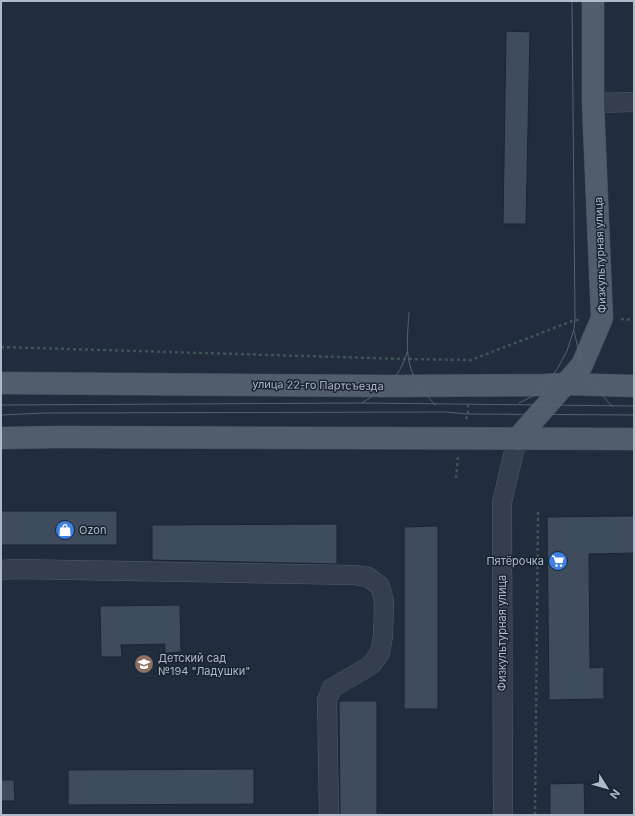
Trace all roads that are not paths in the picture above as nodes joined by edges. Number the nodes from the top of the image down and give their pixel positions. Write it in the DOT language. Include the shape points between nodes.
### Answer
graph roads {
  1 [pos="593,1"];
  2 [pos="634,102"];
  3 [pos="593,103"];
  4 [pos="1,383"];
  5 [pos="565,384"];
  6 [pos="634,386"];
  7 [pos="1,438"];
  8 [pos="517,439"];
  9 [pos="634,440"];
  10 [pos="1,570"];
  11 [pos="329,815"];
  12 [pos="503,815"];
  1 -- 3 [label="main road, Физкультурная улица"];
  2 -- 3 [label="street"];
  3 -- 5 [label="main road, Физкультурная улица" via="602,318 582,365"];
  4 -- 5 [label="main road, улица 22-го Партсъезда" via="379,386"];
  5 -- 6 [label="main road, улица 22-го Партсъезда"];
  5 -- 8 [label="main road, Физкультурная улица"];
  7 -- 8 [label="main road"];
  8 -- 9 [label="main road"];
  8 -- 12 [label="street, Физкультурная улица" via="502,502"];
  10 -- 11 [label="street" via="368,577 380,586 384,601 383,636 380,653 371,665 332,688 327,700"];
}
